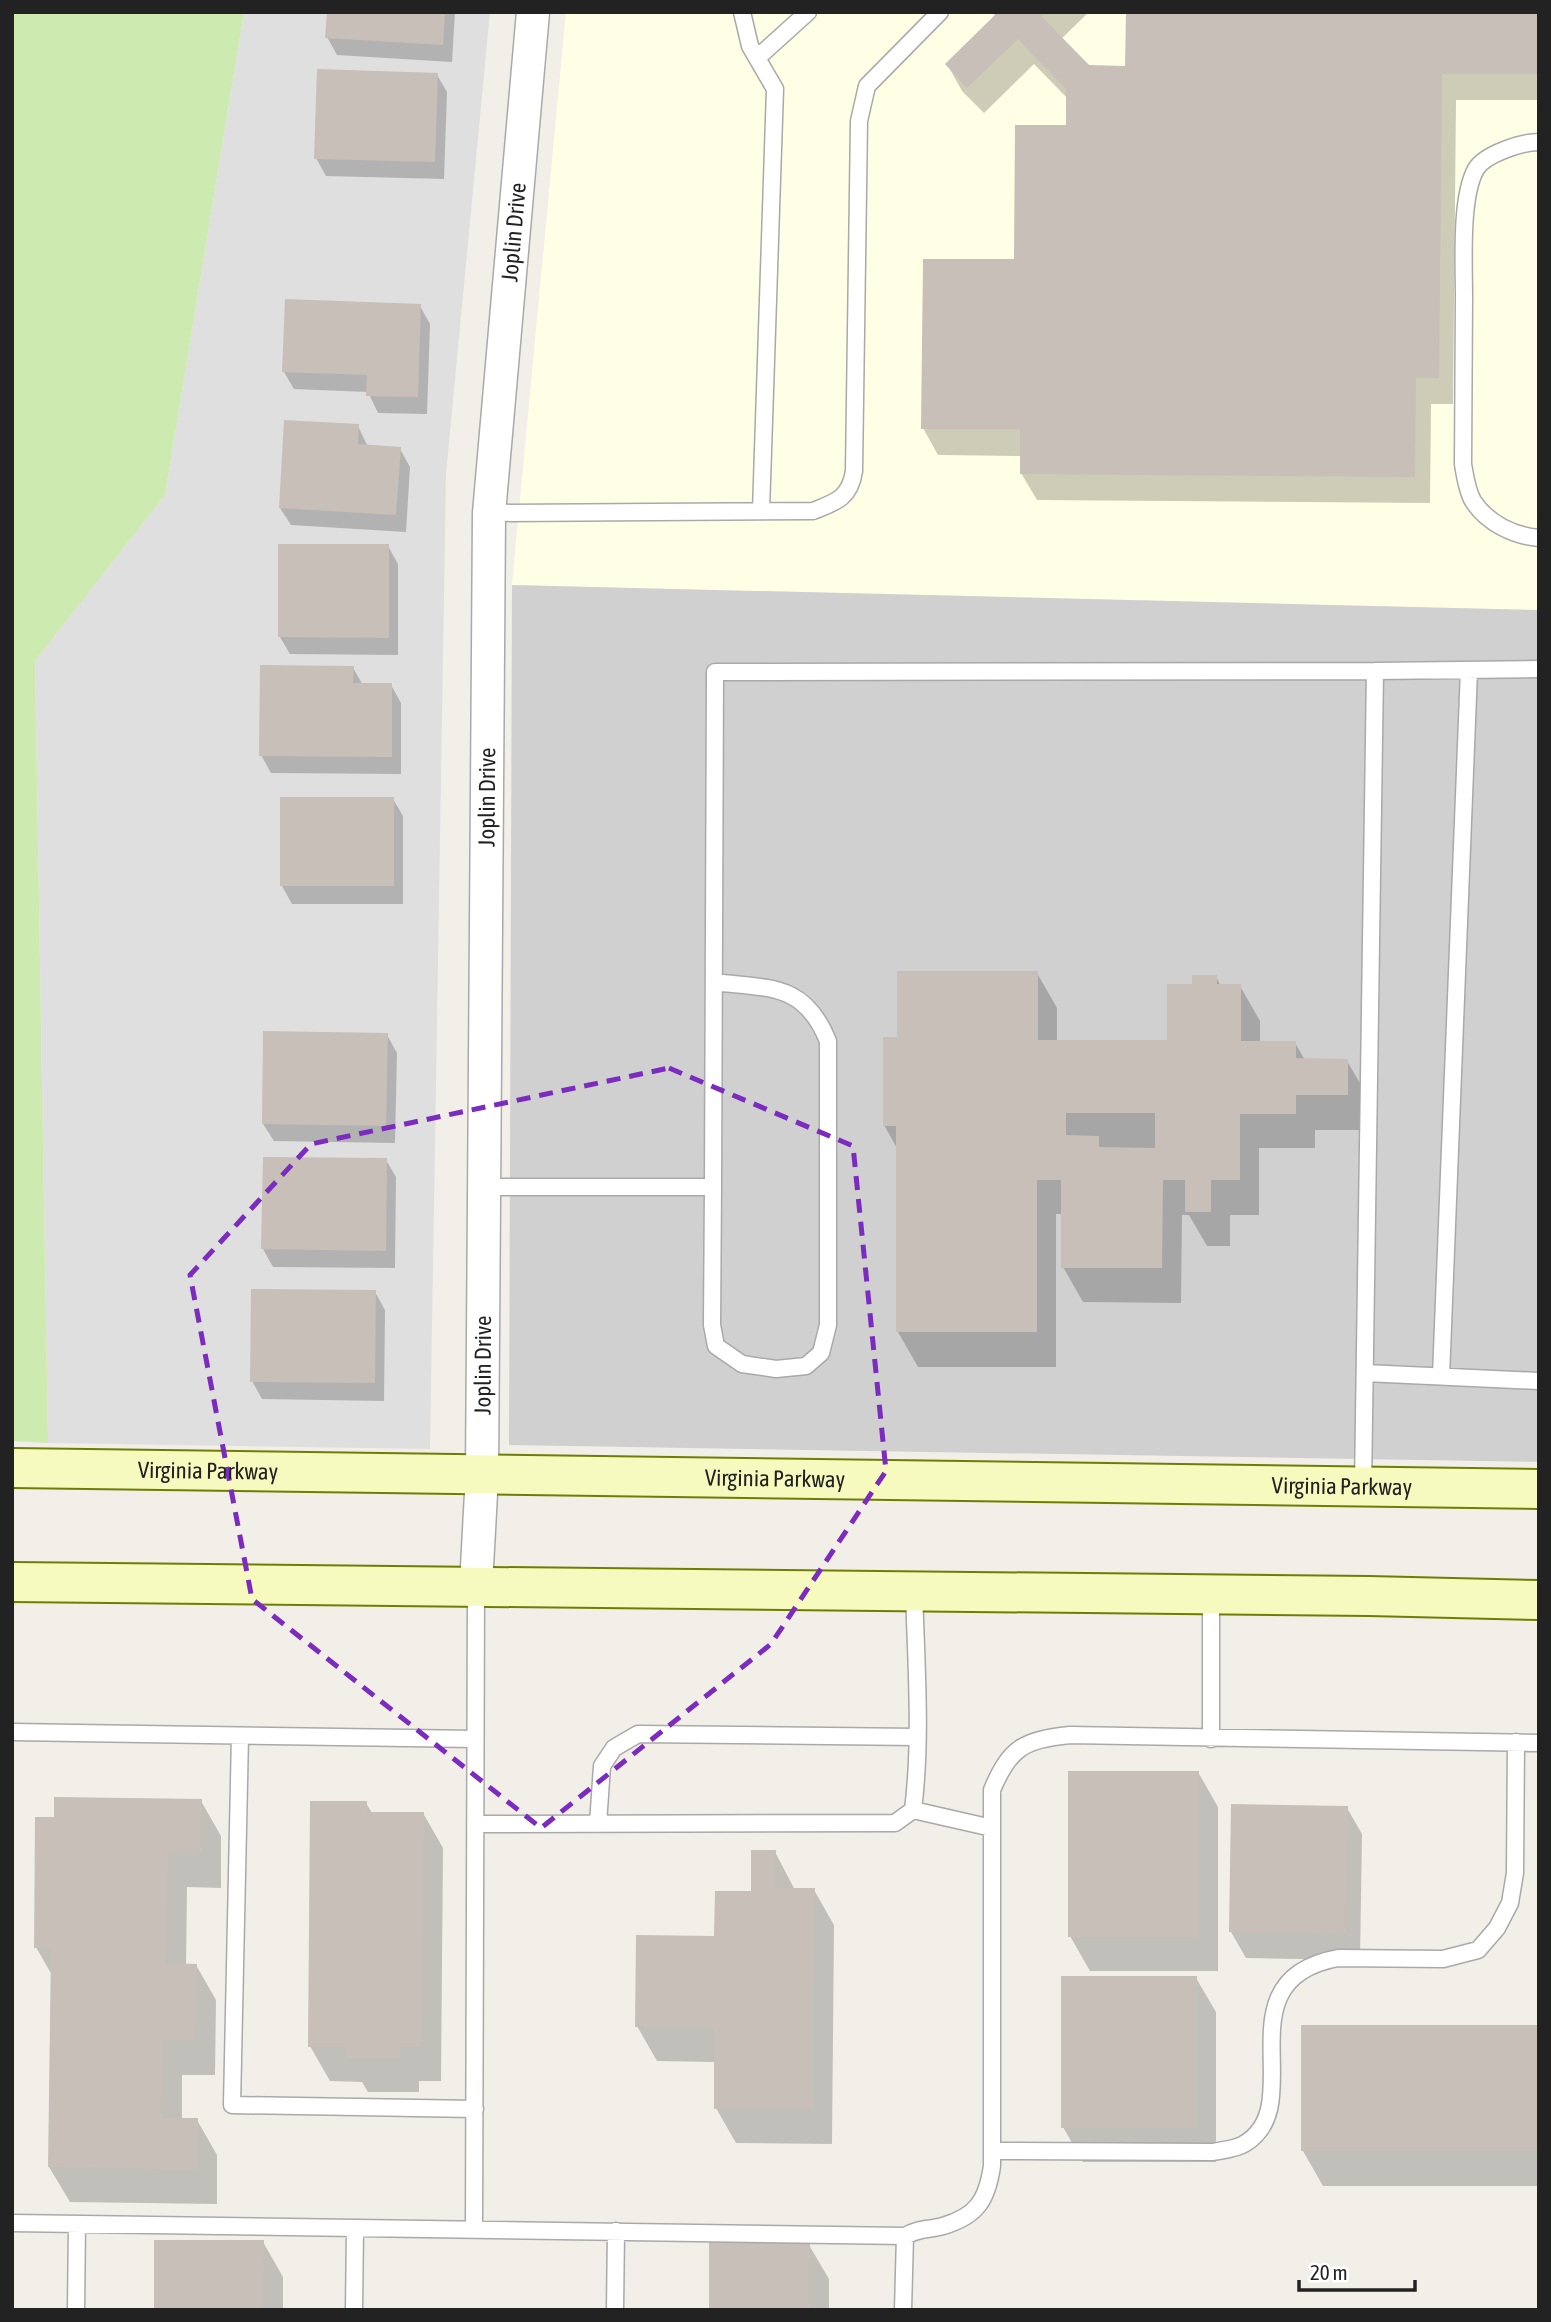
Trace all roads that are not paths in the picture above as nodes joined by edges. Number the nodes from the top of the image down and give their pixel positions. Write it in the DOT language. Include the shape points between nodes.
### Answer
graph roads {
  1 [pos="533,12"];
  2 [pos="742,12"];
  3 [pos="808,12"];
  4 [pos="940,12"];
  5 [pos="757,58"];
  6 [pos="1539,142"];
  7 [pos="761,511"];
  8 [pos="489,513"];
  9 [pos="1539,538"];
  10 [pos="1539,669"];
  11 [pos="1469,670"];
  12 [pos="1375,671"];
  13 [pos="714,982"];
  14 [pos="484,1187"];
  15 [pos="713,1187"];
  16 [pos="1365,1373"];
  17 [pos="1441,1376"];
  18 [pos="1539,1381"];
  19 [pos="12,1468"];
  20 [pos="482,1475"];
  21 [pos="1363,1486"];
  22 [pos="1539,1489"];
  23 [pos="12,1581"];
  24 [pos="476,1585"];
  25 [pos="914,1590"];
  26 [pos="1211,1594"];
  27 [pos="1539,1600"];
  28 [pos="12,1732"];
  29 [pos="240,1735"];
  30 [pos="917,1737"];
  31 [pos="475,1739"];
  32 [pos="1211,1739"];
  33 [pos="1516,1742"];
  34 [pos="1539,1743"];
  35 [pos="913,1810"];
  36 [pos="475,1824"];
  37 [pos="598,1824"];
  38 [pos="992,1828"];
  39 [pos="475,2109"];
  40 [pos="992,2151"];
  41 [pos="12,2222"];
  42 [pos="77,2224"];
  43 [pos="355,2228"];
  44 [pos="474,2230"];
  45 [pos="615,2231"];
  46 [pos="905,2236"];
  47 [pos="76,2310"];
  48 [pos="354,2310"];
  49 [pos="615,2310"];
  50 [pos="903,2310"];
  1 -- 8 [label="street, Joplin Drive"];
  2 -- 5 [label="lane"];
  3 -- 5 [label="lane"];
  4 -- 7 [label="lane" via="867,86 859,121 852,486 832,505 813,511"];
  5 -- 7 [label="lane" via="775,89"];
  6 -- 9 [label="lane" via="1503,150 1477,167 1471,184 1465,224 1463,464 1474,501 1486,514 1518,535"];
  7 -- 8 [label="lane"];
  8 -- 14 [label="street, Joplin Drive"];
  10 -- 11 [label="lane"];
  11 -- 12 [label="lane"];
  11 -- 17 [label="lane"];
  12 -- 13 [label="lane" via="715,672"];
  12 -- 16 [label="lane"];
  13 -- 15 [label="lane"];
  13 -- 15 [label="lane" via="782,991 803,1000 821,1022 828,1041 828,1325 821,1353 806,1366 776,1369 742,1364 716,1346 712,1325"];
  14 -- 15 [label="lane"];
  14 -- 20 [label="street, Joplin Drive"];
  16 -- 17 [label="lane"];
  16 -- 21 [label="lane"];
  17 -- 18 [label="lane"];
  19 -- 20 [label="main road, Virginia Parkway"];
  20 -- 21 [label="main road, Virginia Parkway"];
  20 -- 24 [label="street, Joplin Drive"];
  21 -- 22 [label="main road, Virginia Parkway"];
  23 -- 24 [label="main road"];
  24 -- 25 [label="main road"];
  24 -- 31 [label="lane"];
  25 -- 26 [label="main road"];
  25 -- 30 [label="lane"];
  26 -- 27 [label="main road"];
  26 -- 32 [label="lane"];
  28 -- 29 [label="lane"];
  29 -- 31 [label="lane"];
  29 -- 39 [label="lane" via="232,2105"];
  30 -- 35 [label="lane"];
  30 -- 37 [label="lane" via="638,1734 614,1748 602,1766"];
  31 -- 36 [label="lane"];
  32 -- 33 [label="lane"];
  32 -- 38 [label="lane" via="1043,1738 1009,1756 992,1790"];
  33 -- 34 [label="lane"];
  33 -- 40 [label="lane" via="1515,1873 1510,1903 1497,1928 1478,1950 1443,1958 1338,1958 1297,1973 1283,1987 1273,2019 1270,2110 1260,2131 1243,2145 1213,2152"];
  35 -- 37 [label="lane" via="895,1823"];
  35 -- 38 [label="lane"];
  36 -- 37 [label="lane"];
  36 -- 39 [label="lane"];
  38 -- 40 [label="lane"];
  39 -- 44 [label="lane"];
  40 -- 46 [label="lane" via="988,2189 971,2215"];
  41 -- 42 [label="lane"];
  42 -- 43 [label="lane"];
  42 -- 47 [label="lane"];
  43 -- 44 [label="lane"];
  43 -- 48 [label="lane"];
  44 -- 45 [label="lane"];
  45 -- 46 [label="lane"];
  45 -- 49 [label="lane"];
  46 -- 50 [label="lane"];
}
